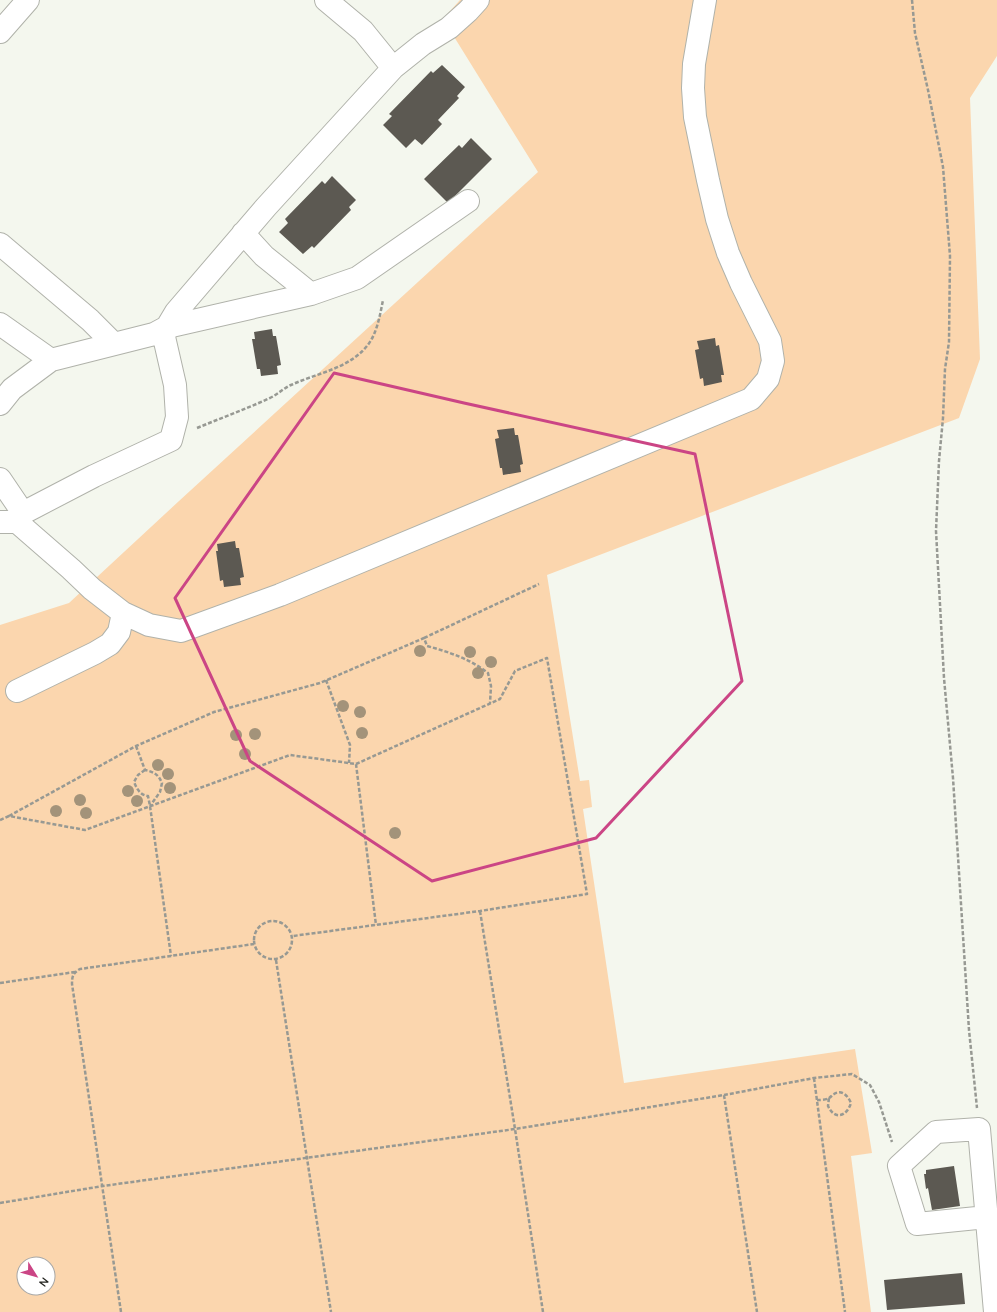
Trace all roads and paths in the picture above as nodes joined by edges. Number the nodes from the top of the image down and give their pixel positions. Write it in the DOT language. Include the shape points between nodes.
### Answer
graph roads {
  1 [pos="28,0"];
  2 [pos="326,0"];
  3 [pos="478,0"];
  4 [pos="706,0"];
  5 [pos="912,0"];
  6 [pos="0,32"];
  7 [pos="393,68"];
  8 [pos="468,201"];
  9 [pos="243,233"];
  10 [pos="0,244"];
  11 [pos="311,294"];
  12 [pos="383,300"];
  13 [pos="0,324"];
  14 [pos="167,327"];
  15 [pos="114,344"];
  16 [pos="51,360"];
  17 [pos="4,392"];
  18 [pos="170,440"];
  19 [pos="0,479"];
  20 [pos="13,519"];
  21 [pos="539,584"];
  22 [pos="123,613"];
  23 [pos="424,638"];
  24 [pos="326,680"];
  25 [pos="16,691"];
  26 [pos="490,703"];
  27 [pos="136,746"];
  28 [pos="349,763"];
  29 [pos="356,764"];
  30 [pos="145,770"];
  31 [pos="150,806"];
  32 [pos="9,816"];
  33 [pos="0,820"];
  34 [pos="480,911"];
  35 [pos="376,925"];
  36 [pos="293,936"];
  37 [pos="254,944"];
  38 [pos="170,956"];
  39 [pos="276,960"];
  40 [pos="75,972"];
  41 [pos="0,983"];
  42 [pos="814,1078"];
  43 [pos="724,1095"];
  44 [pos="829,1098"];
  45 [pos="817,1100"];
  46 [pos="515,1129"];
  47 [pos="979,1129"];
  48 [pos="307,1158"];
  49 [pos="899,1166"];
  50 [pos="103,1186"];
  51 [pos="0,1203"];
  52 [pos="987,1218"];
  53 [pos="121,1312"];
  54 [pos="331,1312"];
  55 [pos="543,1312"];
  56 [pos="757,1312"];
  57 [pos="845,1312"];
  58 [pos="995,1312"];
  1 -- 6 [label="street"];
  2 -- 7 [label="street" via="363,31"];
  3 -- 7 [label="street" via="449,28 423,44"];
  4 -- 22 [label="street" via="694,64 695,117 717,219 728,253 770,341 773,361 768,379 751,399 280,596 181,631 150,625"];
  5 -- 47 [label="path" via="915,33 943,167 950,256 949,342 938,461 936,531 969,1030"];
  7 -- 9 [label="street"];
  8 -- 11 [label="street" via="357,278"];
  9 -- 11 [label="street" via="264,256"];
  9 -- 14 [label="street" via="176,312"];
  10 -- 15 [label="street" via="90,320"];
  11 -- 14 [label="street"];
  12 -- 18 [label="path" via="374,335 361,352 329,371"];
  13 -- 16 [label="street"];
  14 -- 15 [label="street" via="154,334"];
  14 -- 18 [label="street" via="164,337 175,385 177,417"];
  15 -- 16 [label="street"];
  16 -- 17 [label="street"];
  18 -- 20 [label="street" via="94,476"];
  19 -- 20 [label="street"];
  20 -- 22 [label="street"];
  21 -- 23 [label="path"];
  22 -- 25 [label="street" via="119,632 110,644"];
  23 -- 24 [label="path"];
  23 -- 26 [label="path" via="427,646 476,664 488,673 491,686"];
  24 -- 27 [label="path" via="214,712"];
  24 -- 28 [label="path" via="350,745"];
  26 -- 29 [label="path"];
  26 -- 34 [label="path" via="500,699 515,671 547,658 587,894"];
  27 -- 30 [label="path"];
  27 -- 32 [label="path"];
  28 -- 29 [label="path"];
  28 -- 31 [label="path" via="290,755"];
  29 -- 35 [label="path"];
  30 -- 31 [label="path" via="134,782 137,790 148,796"];
  30 -- 31 [label="path" via="159,776 162,783 160,792"];
  31 -- 32 [label="path" via="85,830"];
  31 -- 38 [label="path"];
  32 -- 33 [label="path"];
  34 -- 35 [label="path"];
  34 -- 46 [label="path"];
  35 -- 36 [label="path"];
  36 -- 37 [label="path" via="282,922 265,922 258,928"];
  36 -- 39 [label="path" via="292,947 286,956"];
  37 -- 38 [label="path"];
  37 -- 39 [label="path" via="258,953 266,959"];
  38 -- 40 [label="path" via="80,969"];
  39 -- 48 [label="path"];
  40 -- 41 [label="path"];
  40 -- 50 [label="path" via="72,984"];
  42 -- 43 [label="path"];
  42 -- 45 [label="path"];
  42 -- 49 [label="path" via="852,1074 870,1085 879,1102"];
  43 -- 46 [label="path"];
  43 -- 56 [label="path"];
  44 -- 44 [label="path" via="839,1092 844,1093 851,1103 849,1110 844,1114 834,1114 828,1106"];
  44 -- 45 [label="path"];
  45 -- 57 [label="path"];
  46 -- 48 [label="path"];
  46 -- 55 [label="path"];
  47 -- 49 [label="street" via="936,1132"];
  47 -- 52 [label="street"];
  48 -- 50 [label="path"];
  48 -- 54 [label="path"];
  49 -- 52 [label="street" via="917,1224"];
  50 -- 51 [label="path"];
  50 -- 53 [label="path"];
  52 -- 58 [label="street"];
}
